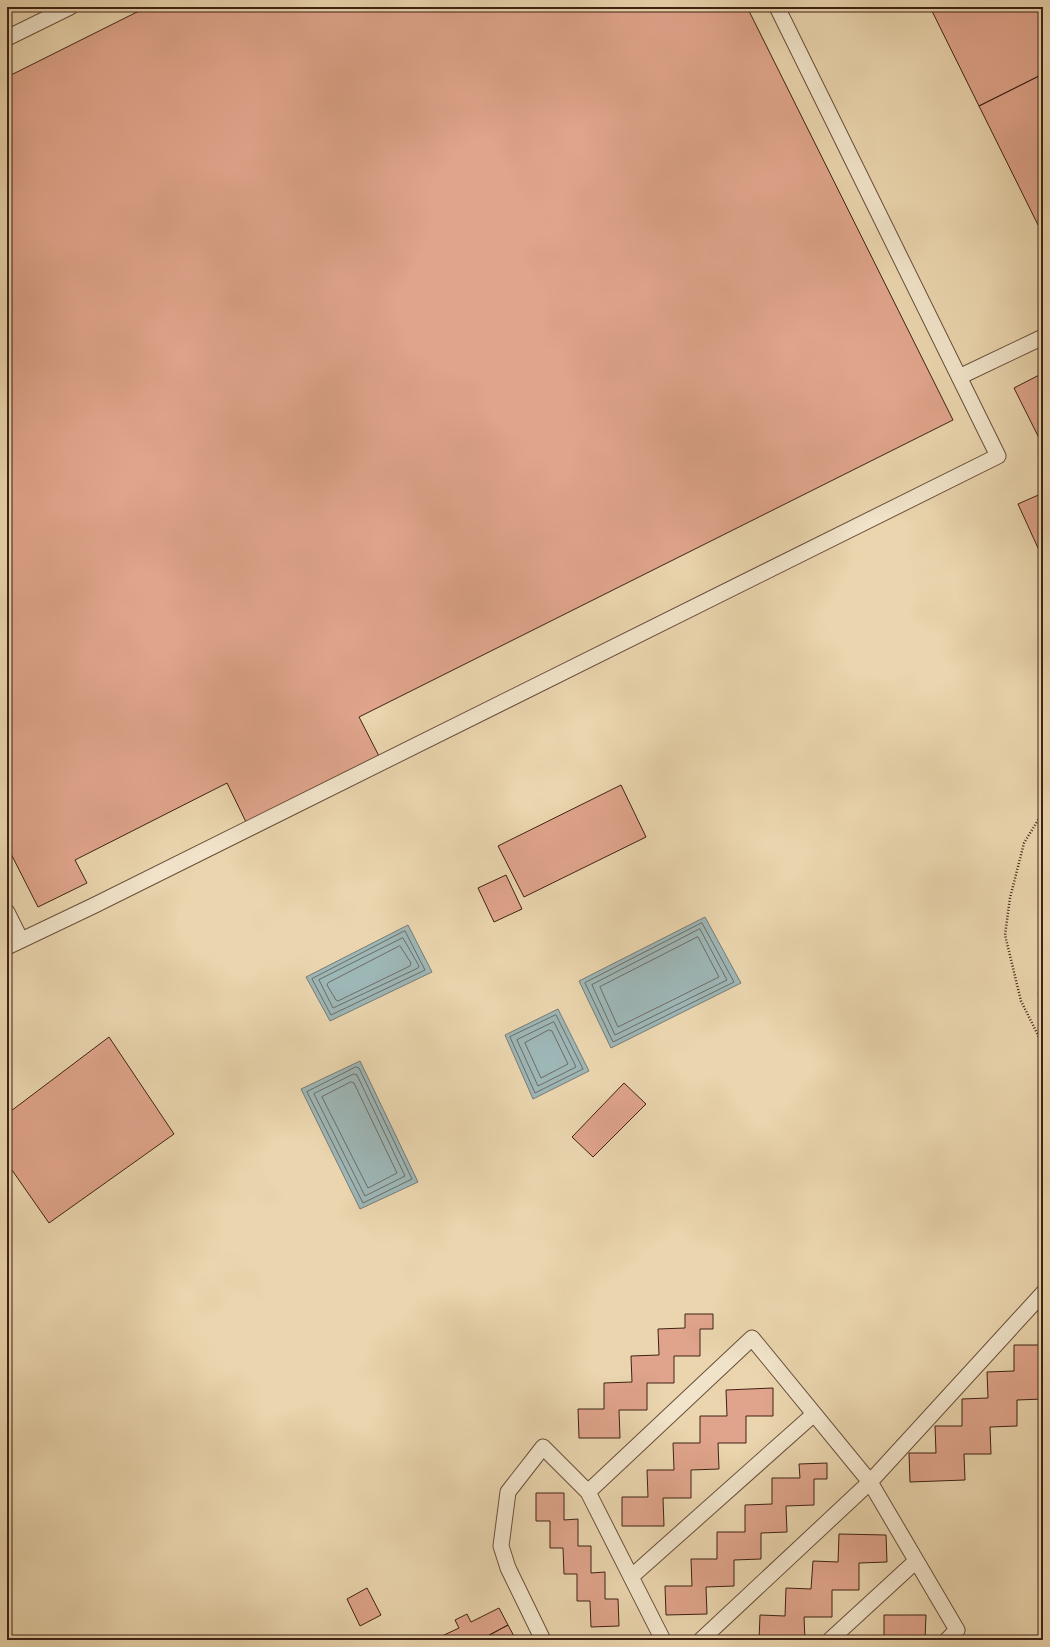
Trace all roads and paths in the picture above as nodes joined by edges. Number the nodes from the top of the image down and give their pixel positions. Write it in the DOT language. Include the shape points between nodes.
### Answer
graph roads {
  1 [pos="70,7"];
  2 [pos="777,7"];
  3 [pos="7,38"];
  4 [pos="1043,337"];
  5 [pos="959,377"];
  6 [pos="1043,812"];
  7 [pos="7,912"];
  8 [pos="21,940"];
  9 [pos="7,947"];
  10 [pos="1043,1045"];
  11 [pos="1043,1293"];
  12 [pos="814,1414"];
  13 [pos="870,1482"];
  14 [pos="588,1492"];
  15 [pos="916,1561"];
  16 [pos="631,1577"];
  17 [pos="661,1639"];
  18 [pos="543,1640"];
  19 [pos="701,1640"];
  20 [pos="830,1640"];
  21 [pos="947,1640"];
  1 -- 3 [label="lane"];
  2 -- 5 [label="lane"];
  4 -- 5 [label="lane"];
  5 -- 8 [label="lane" via="998,456 95,906"];
  6 -- 10 [label="path" via="1024,843 1010,898 1005,935 1021,1001"];
  7 -- 8 [label="lane"];
  8 -- 9 [label="lane"];
  11 -- 13 [label="lane"];
  12 -- 13 [label="lane"];
  12 -- 14 [label="lane" via="752,1338"];
  12 -- 16 [label="lane"];
  13 -- 15 [label="lane"];
  13 -- 19 [label="lane"];
  14 -- 16 [label="lane"];
  14 -- 18 [label="lane" via="544,1447 508,1492 500,1546"];
  15 -- 20 [label="lane"];
  15 -- 21 [label="lane" via="957,1630"];
  16 -- 17 [label="lane"];
}
